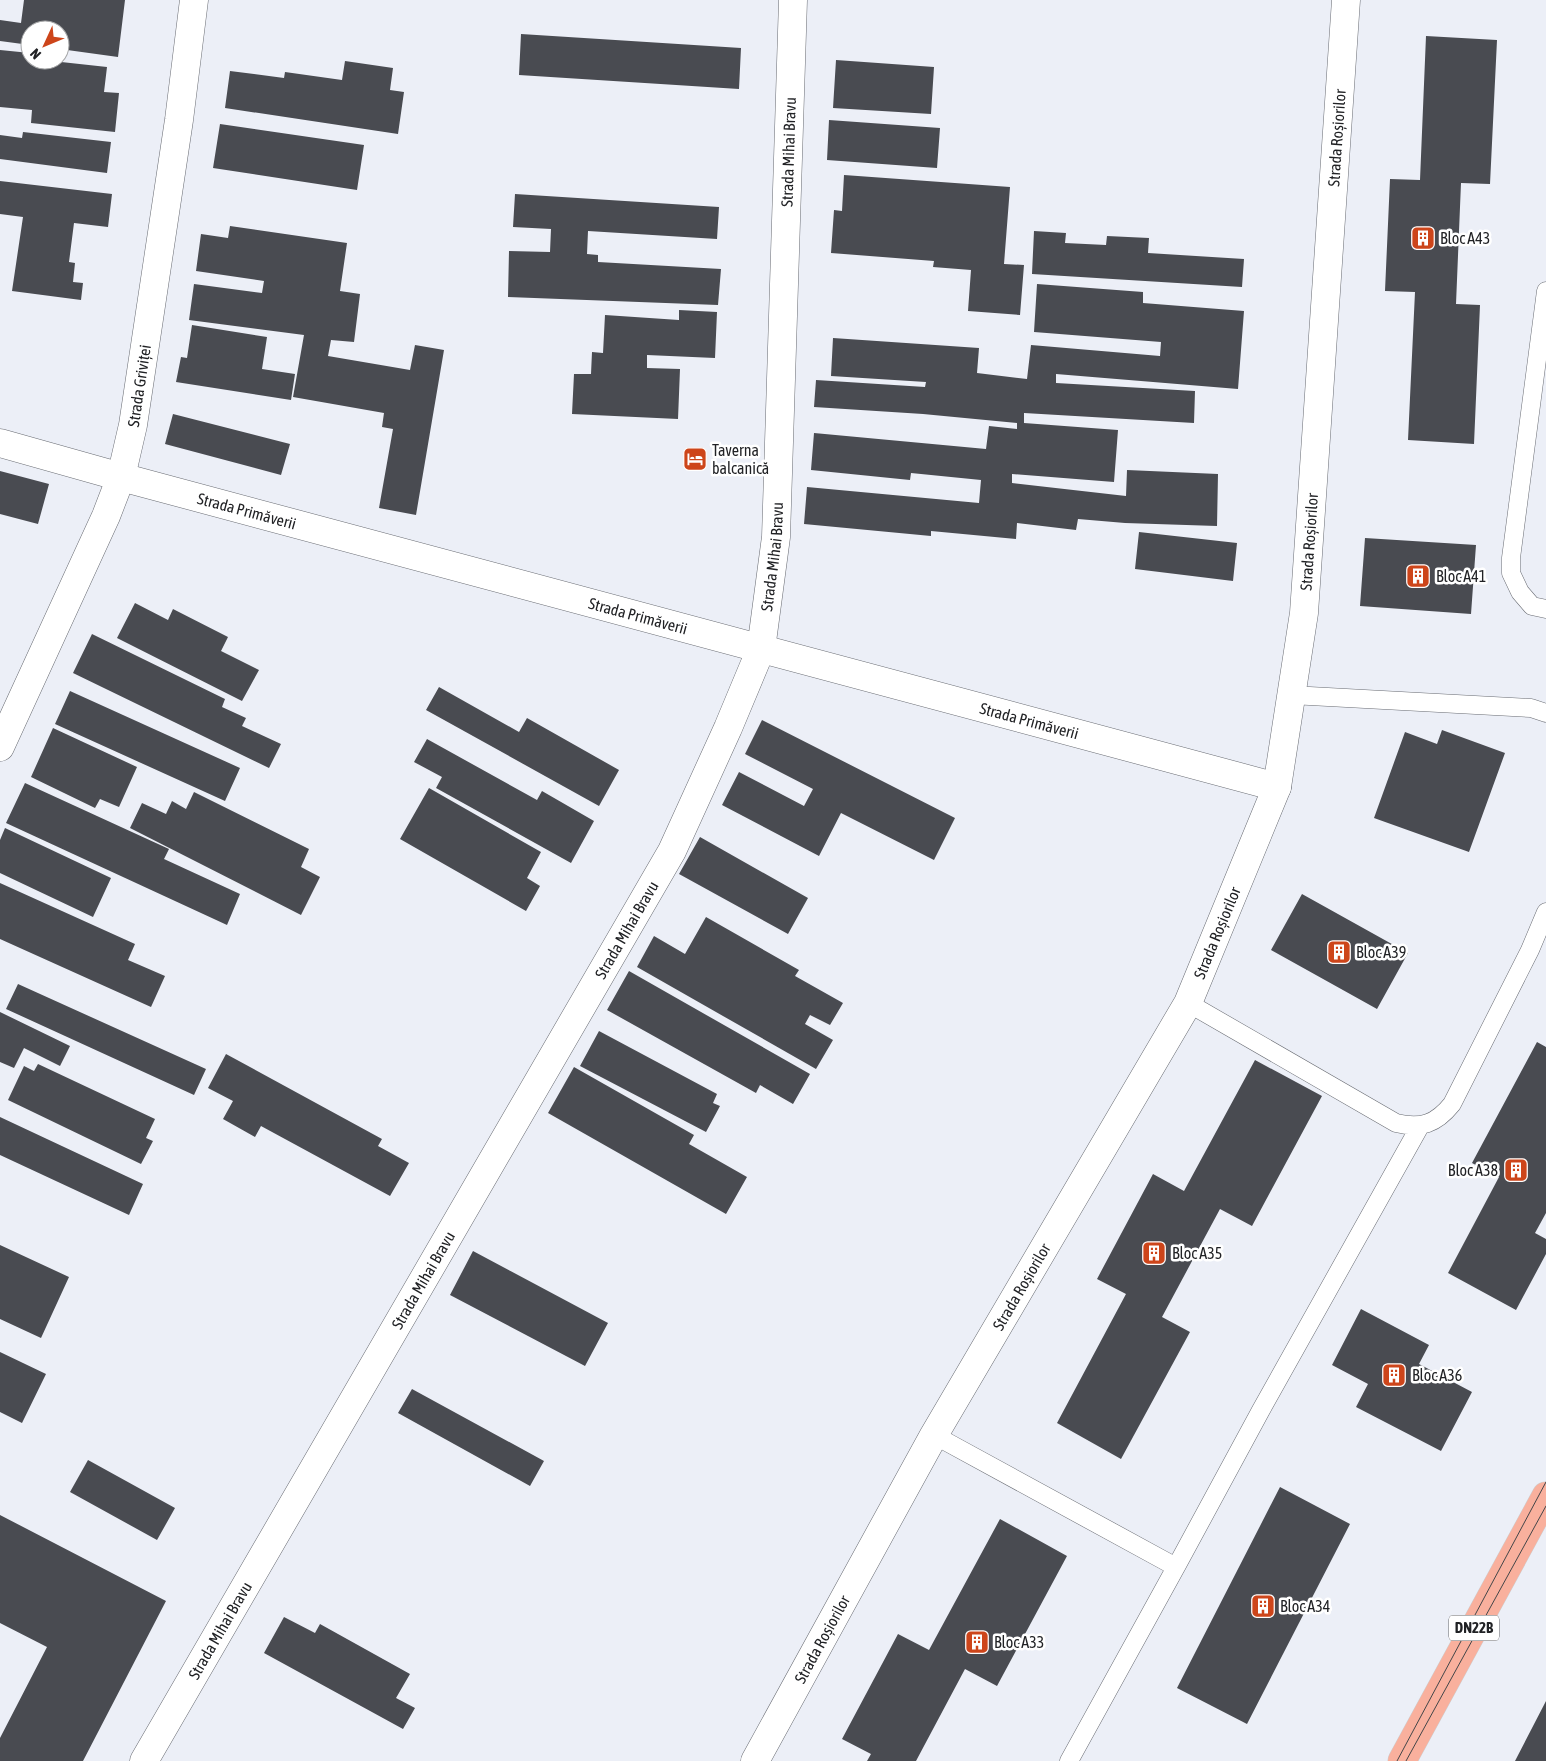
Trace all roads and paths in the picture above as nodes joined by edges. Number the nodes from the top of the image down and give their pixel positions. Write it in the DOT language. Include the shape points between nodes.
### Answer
graph roads {
  1 [pos="194,0"];
  2 [pos="793,0"];
  3 [pos="1346,0"];
  4 [pos="1546,291"];
  5 [pos="0,443"];
  6 [pos="120,477"];
  7 [pos="1546,609"];
  8 [pos="761,649"];
  9 [pos="1292,696"];
  10 [pos="1546,713"];
  11 [pos="0,747"];
  12 [pos="1277,787"];
  13 [pos="1546,912"];
  14 [pos="1188,1004"];
  15 [pos="1420,1126"];
  16 [pos="934,1435"];
  17 [pos="1546,1496"];
  18 [pos="1176,1567"];
  19 [pos="144,1761"];
  20 [pos="755,1761"];
  21 [pos="1069,1761"];
  22 [pos="1402,1761"];
  1 -- 6 [label="street, Strada Griviței" via="133,425"];
  2 -- 8 [label="street, Strada Mihai Bravu" via="776,537"];
  3 -- 9 [label="street, Strada Roșiorilor" via="1304,613"];
  4 -- 7 [label="lane" via="1511,573 1520,592 1532,606"];
  5 -- 6 [label="street, Strada Primăverii"];
  6 -- 8 [label="street, Strada Primăverii"];
  6 -- 11 [label="street, Strada Griviței" via="106,516"];
  8 -- 12 [label="street, Strada Primăverii"];
  8 -- 19 [label="street, Strada Mihai Bravu" via="672,851"];
  9 -- 10 [label="lane" via="1531,708"];
  9 -- 12 [label="street, Strada Roșiorilor"];
  12 -- 14 [label="street, Strada Roșiorilor"];
  13 -- 15 [label="lane" via="1452,1104 1443,1115"];
  14 -- 15 [label="lane" via="1396,1123"];
  14 -- 16 [label="street, Strada Roșiorilor"];
  15 -- 18 [label="lane" via="1260,1410"];
  16 -- 18 [label="lane"];
  16 -- 20 [label="street, Strada Roșiorilor"];
  17 -- 22 [label="main road, DN22B"];
  18 -- 21 [label="lane"];
}
